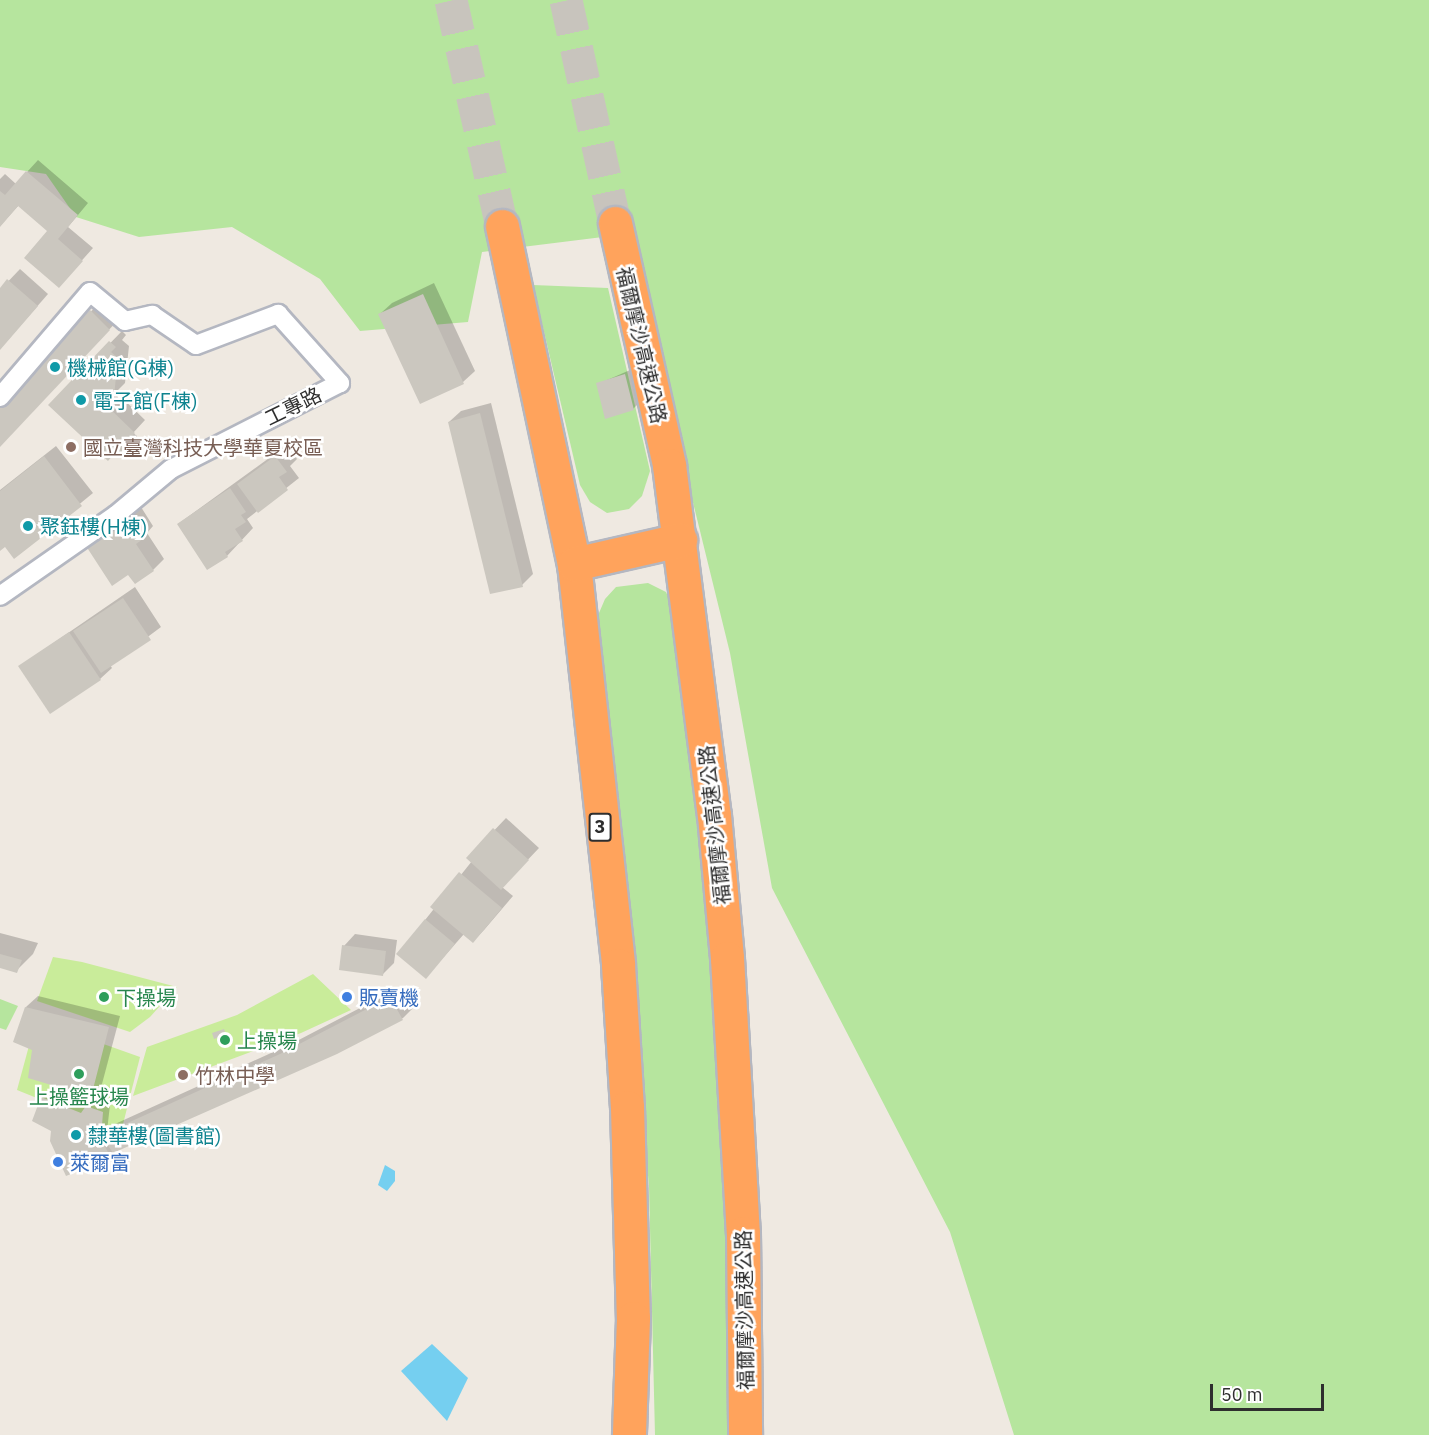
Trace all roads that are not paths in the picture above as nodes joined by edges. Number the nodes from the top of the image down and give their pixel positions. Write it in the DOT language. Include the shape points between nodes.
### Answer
graph roads {
  1 [pos="615,223"];
  2 [pos="502,226"];
  3 [pos="0,397"];
  4 [pos="680,540"];
  5 [pos="574,564"];
  6 [pos="0,596"];
  7 [pos="745,1428"];
  8 [pos="629,1435"];
  1 -- 4 [label="highway, 福爾摩沙高速公路" via="669,465"];
  2 -- 5 [label="highway, 3"];
  3 -- 6 [label="street, 工專路" via="90,292 125,321 152,315 196,345 278,314 340,383 171,469 116,515"];
  4 -- 5 [label="highway"];
  4 -- 7 [label="highway, 福爾摩沙高速公路" via="714,815 727,958 743,1233"];
  5 -- 8 [label="highway, 3" via="618,964 625,1071 633,1318"];
}
